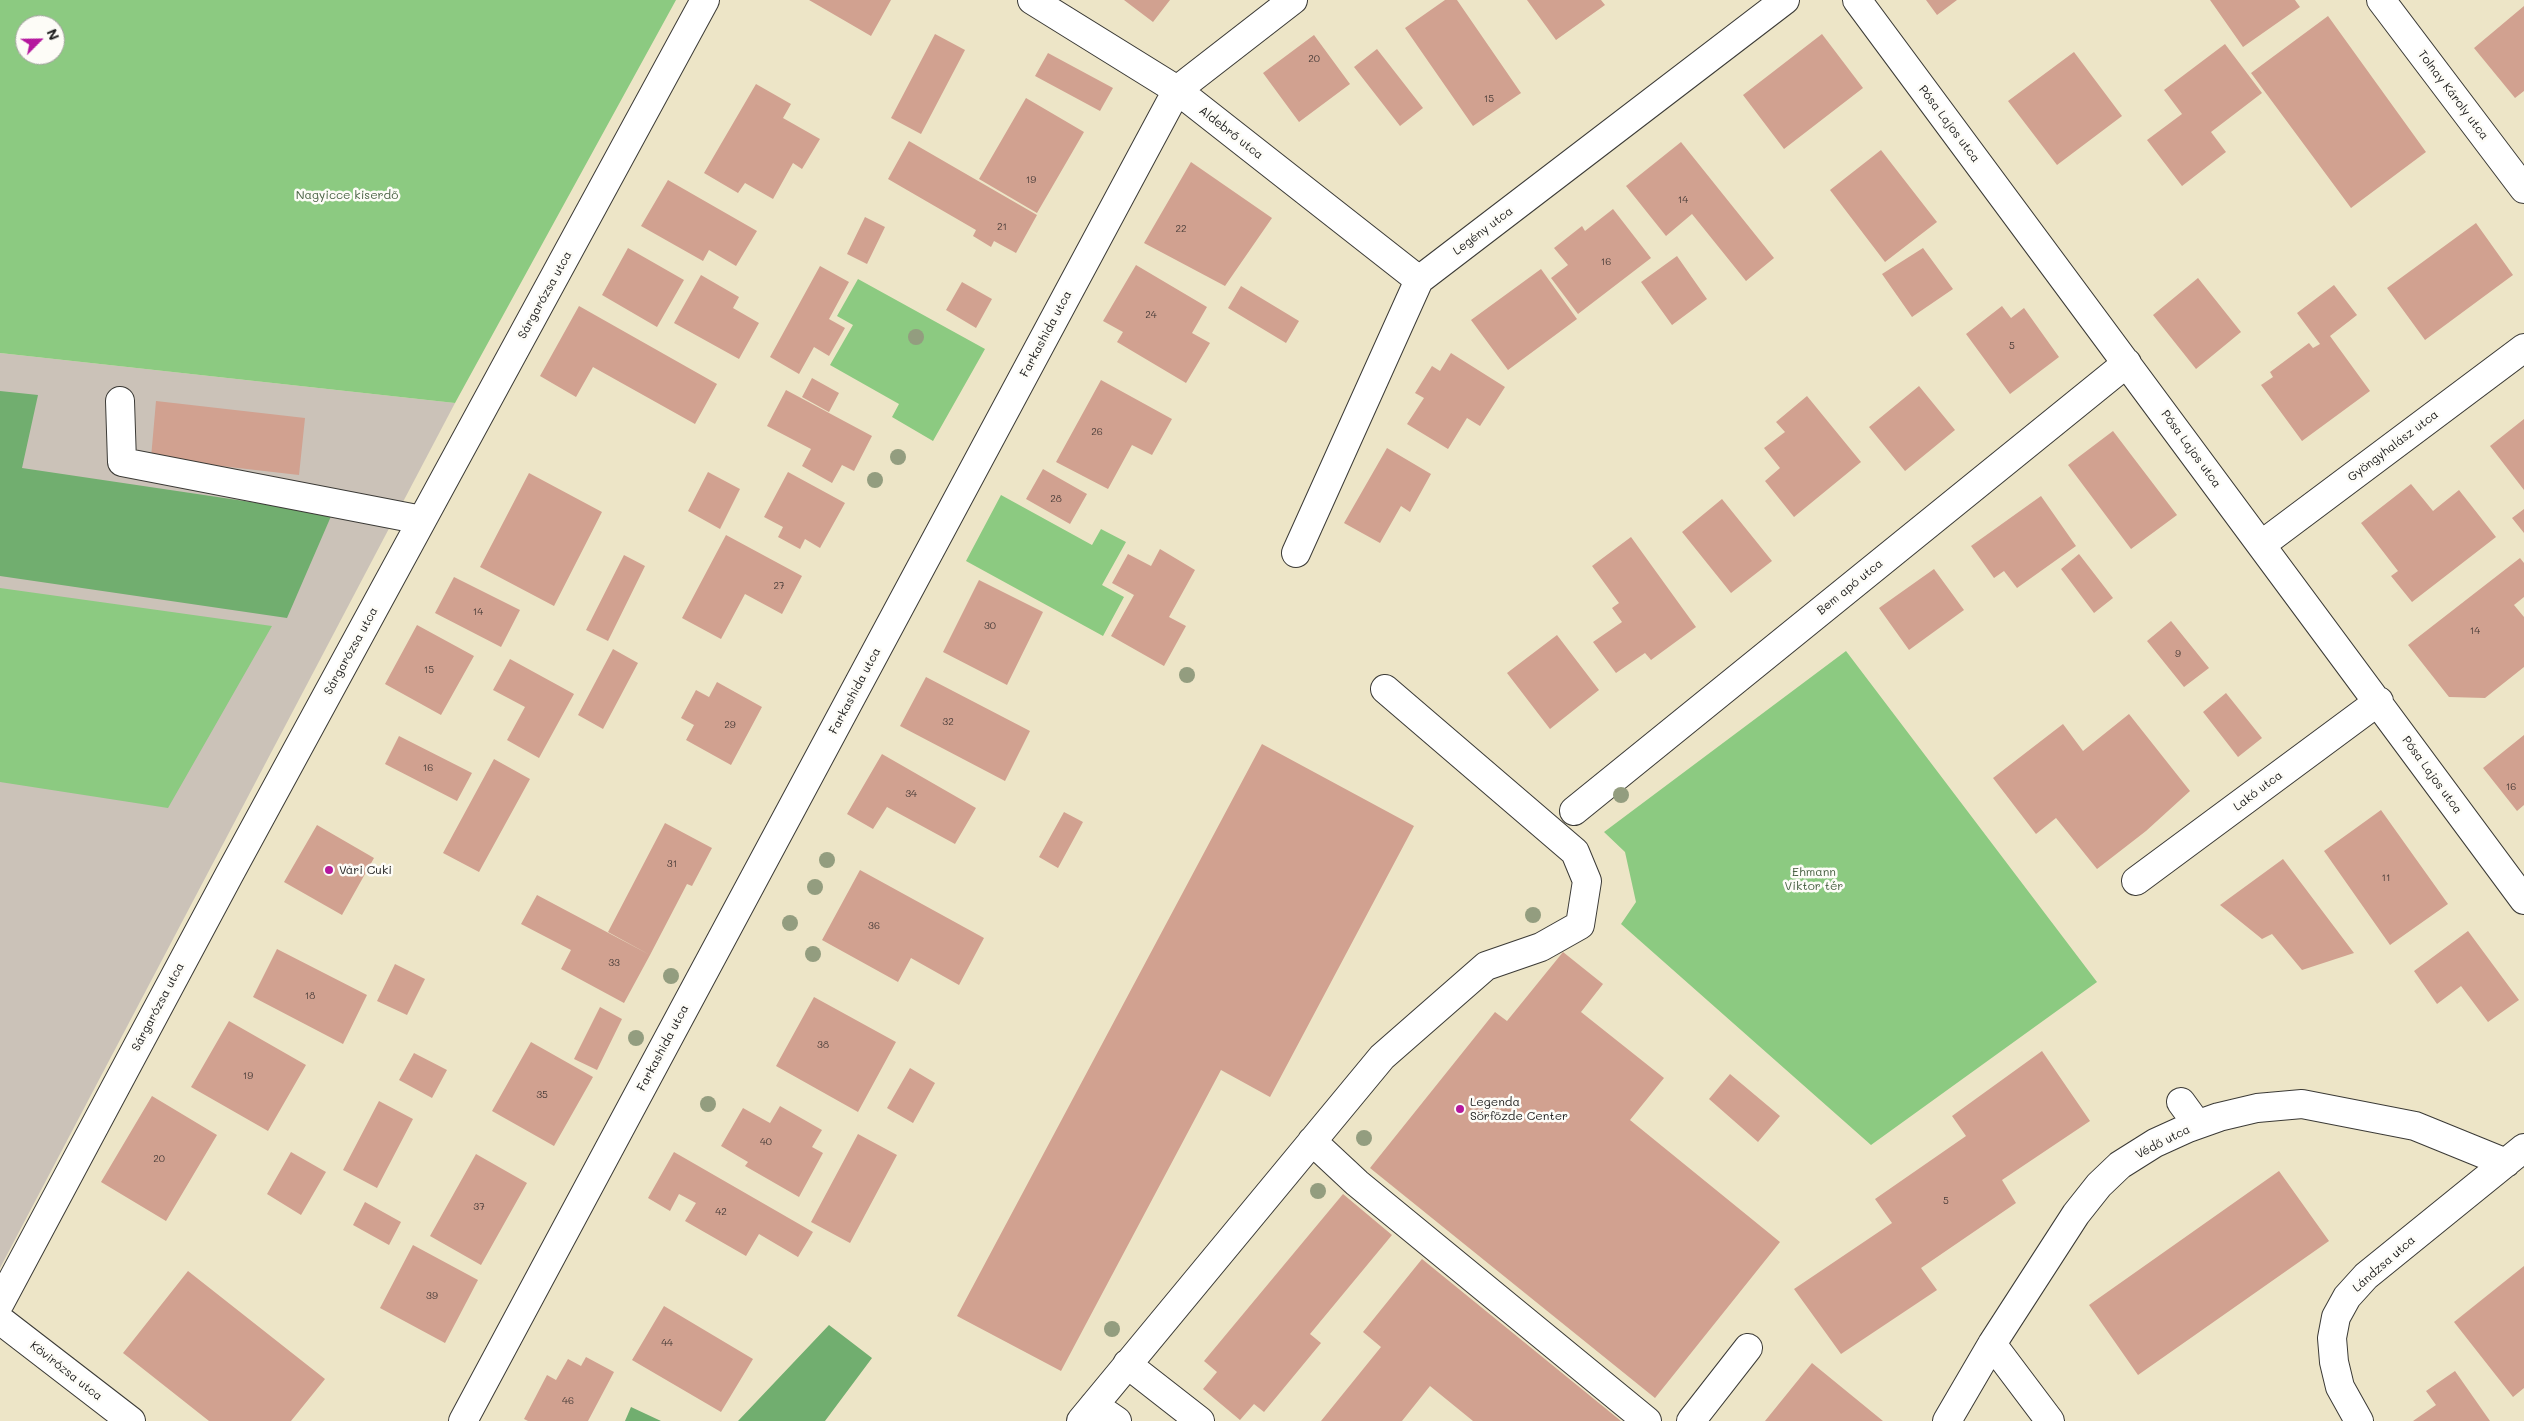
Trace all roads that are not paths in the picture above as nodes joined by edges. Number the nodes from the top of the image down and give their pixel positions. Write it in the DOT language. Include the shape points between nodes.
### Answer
graph roads {
  1 [pos="705,0"];
  2 [pos="1032,0"];
  3 [pos="1294,0"];
  4 [pos="1785,0"];
  5 [pos="1857,0"];
  6 [pos="2381,0"];
  7 [pos="1177,90"];
  8 [pos="2524,189"];
  9 [pos="1419,280"];
  10 [pos="2524,348"];
  11 [pos="2127,363"];
  12 [pos="120,401"];
  13 [pos="422,520"];
  14 [pos="2261,544"];
  15 [pos="1296,553"];
  16 [pos="1385,690"];
  17 [pos="2379,701"];
  18 [pos="1574,811"];
  19 [pos="2136,881"];
  20 [pos="2524,900"];
  21 [pos="2181,1102"];
  22 [pos="2197,1124"];
  23 [pos="1312,1141"];
  24 [pos="2515,1156"];
  25 [pos="0,1303"];
  26 [pos="0,1320"];
  27 [pos="1992,1344"];
  28 [pos="1748,1348"];
  29 [pos="1128,1364"];
  30 [pos="1088,1413"];
  31 [pos="131,1421"];
  32 [pos="463,1421"];
  33 [pos="1117,1421"];
  34 [pos="1200,1421"];
  35 [pos="1647,1421"];
  36 [pos="1691,1421"];
  37 [pos="1947,1421"];
  38 [pos="2050,1421"];
  39 [pos="2359,1421"];
  1 -- 13 [label="street, Sárgarózsa utca"];
  2 -- 7 [label="street, Aldebrő utca"];
  3 -- 7 [label="street, Farkashida utca"];
  4 -- 9 [label="street, Legény utca"];
  5 -- 11 [label="street, Pósa Lajos utca"];
  6 -- 8 [label="street, Tolnay Károly utca"];
  7 -- 9 [label="street, Aldebrő utca"];
  7 -- 32 [label="street, Farkashida utca"];
  9 -- 15 [label="street, Legény utca"];
  10 -- 14 [label="street, Gyöngyhalász utca"];
  11 -- 14 [label="street, Pósa Lajos utca"];
  11 -- 18 [label="street, Bem apó utca"];
  12 -- 13 [label="street" via="122,462"];
  13 -- 25 [label="street, Sárgarózsa utca"];
  14 -- 17 [label="street, Pósa Lajos utca"];
  16 -- 23 [label="street" via="1575,852 1586,881 1580,925 1541,947 1486,966 1382,1056"];
  17 -- 19 [label="street, Lakó utca"];
  17 -- 20 [label="street, Pósa Lajos utca"];
  21 -- 22 [label="street"];
  22 -- 24 [label="street, Védő utca" via="2257,1108 2302,1104 2415,1126"];
  22 -- 27 [label="street, Védő utca" via="2155,1143 2120,1165 2099,1185 2076,1214"];
  23 -- 29 [label="street"];
  23 -- 35 [label="street" via="1357,1183"];
  24 -- 39 [label="street, Lándzsa utca" via="2366,1276 2347,1297 2336,1317 2332,1338 2334,1362 2340,1387"];
  26 -- 31 [label="street, Kövirózsa utca"];
  27 -- 37 [label="street, Védő utca"];
  27 -- 38 [label="street"];
  28 -- 36 [label="street"];
  29 -- 30 [label="street"];
  29 -- 34 [label="street"];
  30 -- 33 [label="street"];
}
